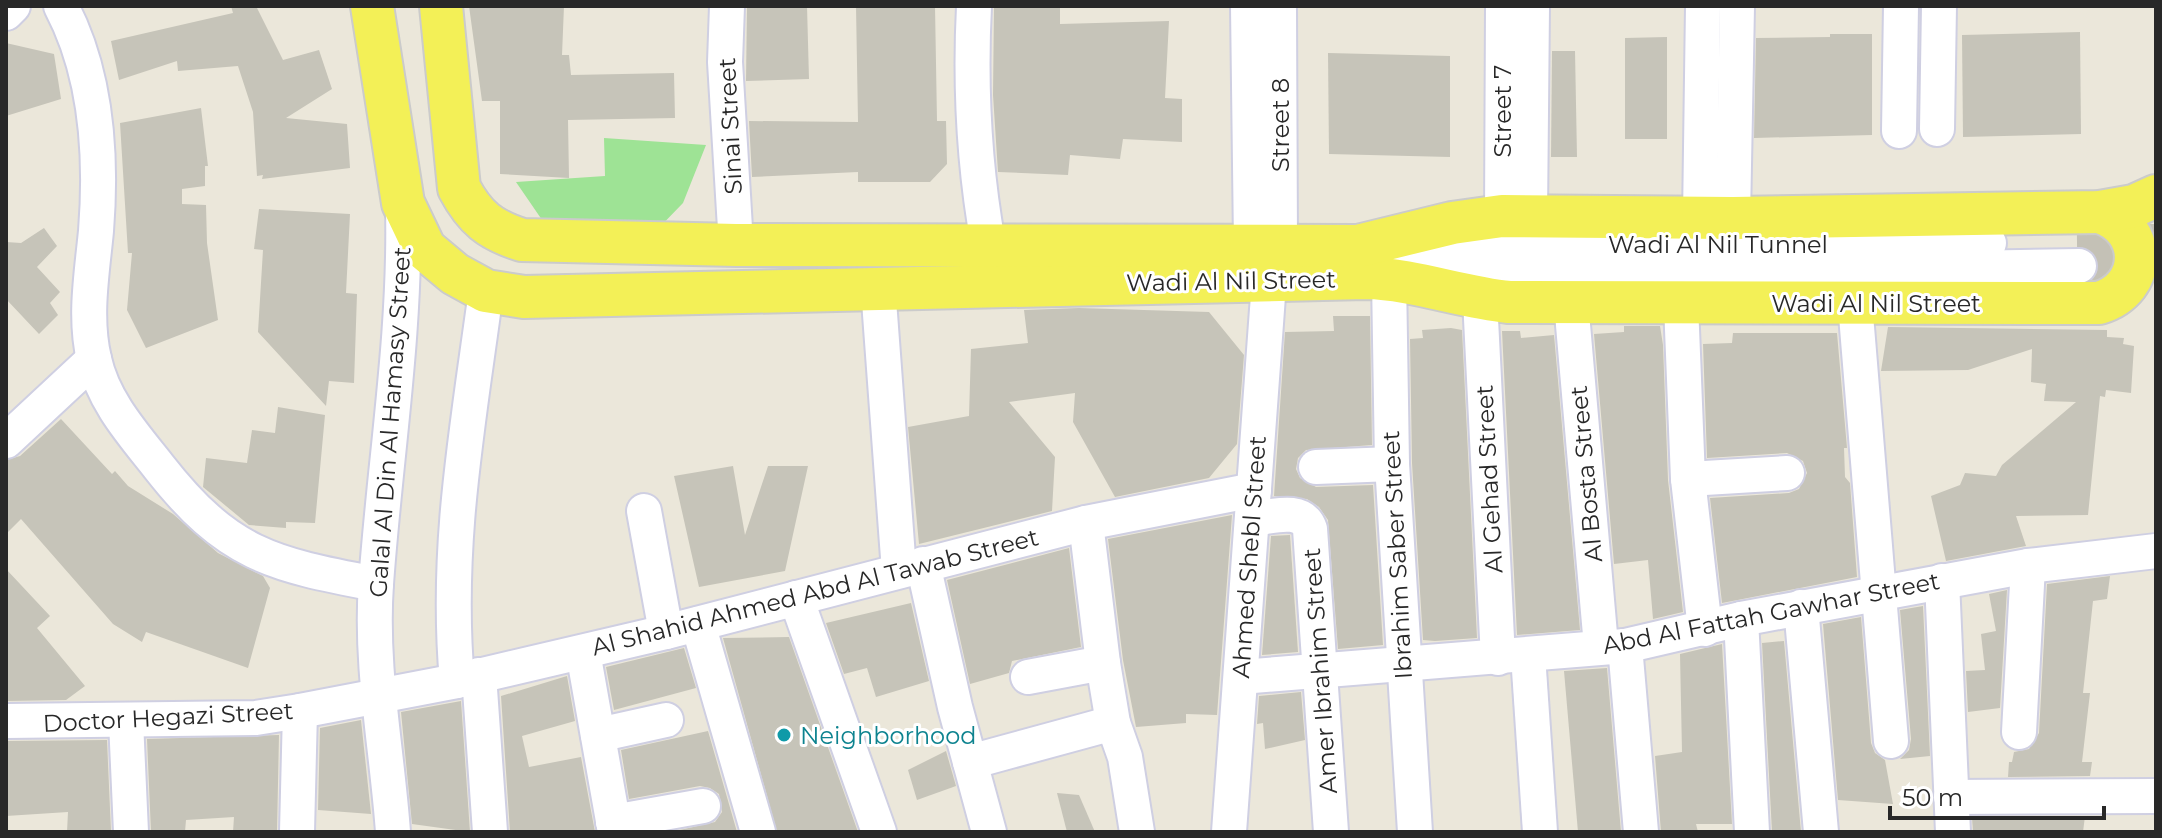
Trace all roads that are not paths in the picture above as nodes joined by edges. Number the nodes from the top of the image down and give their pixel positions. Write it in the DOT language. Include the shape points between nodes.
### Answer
graph roads {
  1 [pos="13,6"];
  2 [pos="61,6"];
  3 [pos="372,6"];
  4 [pos="727,6"];
  5 [pos="974,6"];
  6 [pos="1248,6"];
  7 [pos="1279,6"];
  8 [pos="1503,6"];
  9 [pos="1532,6"];
  10 [pos="1703,6"];
  11 [pos="1737,6"];
  12 [pos="1901,6"];
  13 [pos="1939,6"];
  14 [pos="6,13"];
  15 [pos="442,24"];
  16 [pos="380,51"];
  17 [pos="1937,129"];
  18 [pos="1899,131"];
  19 [pos="2156,196"];
  20 [pos="403,203"];
  21 [pos="1516,216"];
  22 [pos="1716,218"];
  23 [pos="568,240"];
  24 [pos="2085,240"];
  25 [pos="988,243"];
  26 [pos="736,245"];
  27 [pos="1358,246"];
  28 [pos="1267,257"];
  29 [pos="1389,278"];
  30 [pos="878,287"];
  31 [pos="486,291"];
  32 [pos="567,298"];
  33 [pos="1480,299"];
  34 [pos="1571,302"];
  35 [pos="1855,303"];
  36 [pos="1681,304"];
  37 [pos="94,359"];
  38 [pos="6,441"];
  39 [pos="1392,464"];
  40 [pos="1316,467"];
  41 [pos="1787,473"];
  42 [pos="1688,479"];
  43 [pos="1253,505"];
  44 [pos="644,511"];
  45 [pos="1086,523"];
  46 [pos="2156,551"];
  47 [pos="2028,566"];
  48 [pos="911,568"];
  49 [pos="1942,581"];
  50 [pos="376,584"];
  51 [pos="1879,593"];
  52 [pos="796,598"];
  53 [pos="1801,607"];
  54 [pos="1741,619"];
  55 [pos="682,628"];
  56 [pos="1705,629"];
  57 [pos="1613,646"];
  58 [pos="583,652"];
  59 [pos="1513,657"];
  60 [pos="1103,663"];
  61 [pos="1402,666"];
  62 [pos="1318,671"];
  63 [pos="1028,677"];
  64 [pos="1241,677"];
  65 [pos="468,678"];
  66 [pos="377,696"];
  67 [pos="300,711"];
  68 [pos="666,720"];
  69 [pos="6,721"];
  70 [pos="126,721"];
  71 [pos="1113,723"];
  72 [pos="2019,732"];
  73 [pos="598,735"];
  74 [pos="1891,741"];
  75 [pos="970,762"];
  76 [pos="2156,796"];
  77 [pos="1951,797"];
  78 [pos="703,806"];
  79 [pos="614,827"];
  80 [pos="131,832"];
  81 [pos="297,832"];
  82 [pos="393,832"];
  83 [pos="490,832"];
  84 [pos="758,832"];
  85 [pos="879,832"];
  86 [pos="989,832"];
  87 [pos="1137,832"];
  88 [pos="1229,832"];
  89 [pos="1331,832"];
  90 [pos="1415,832"];
  91 [pos="1540,832"];
  92 [pos="1641,832"];
  93 [pos="1752,832"];
  94 [pos="1821,832"];
  95 [pos="1953,832"];
  1 -- 14 [label="street"];
  2 -- 37 [label="street" via="90,77 96,138 89,322"];
  3 -- 16 [label="main road, Galal Al Din Al Hamasy Street"];
  4 -- 26 [label="street, Sinai Street" via="725,62"];
  5 -- 25 [label="street" via="978,187"];
  6 -- 28 [label="street, Street 8"];
  7 -- 28 [label="street, Street 8"];
  8 -- 21 [label="street, Street 7"];
  9 -- 21 [label="street, Street 7"];
  10 -- 22 [label="street"];
  11 -- 22 [label="street"];
  12 -- 18 [label="street"];
  13 -- 17 [label="street"];
  15 -- 16 [label="main road"];
  15 -- 23 [label="main road, Wadi Al Nil Street" via="459,188 473,213 495,231 522,240"];
  16 -- 20 [label="main road, Galal Al Din Al Hamasy Street"];
  19 -- 24 [label="main road, Wadi Al Nil Street"];
  20 -- 31 [label="main road, Wadi Al Nil Street" via="425,249"];
  20 -- 50 [label="street, Galal Al Din Al Hamasy Street" via="403,303"];
  21 -- 22 [label="main road, Wadi Al Nil Street"];
  21 -- 27 [label="main road, Wadi Al Nil Street" via="1452,223"];
  22 -- 24 [label="main road, Wadi Al Nil Street"];
  23 -- 26 [label="main road, Wadi Al Nil Street"];
  23 -- 32 [label="main road"];
  24 -- 27 [label="street, Wadi Al Nil Tunnel"];
  24 -- 29 [label="street, Wadi Al Nil Tunnel"];
  24 -- 35 [label="main road, Wadi Al Nil Street" via="2122,224 2137,258 2122,292 2099,303"];
  25 -- 26 [label="main road, Wadi Al Nil Street"];
  25 -- 28 [label="main road, Wadi Al Nil Street"];
  27 -- 28 [label="main road, Wadi Al Nil Street"];
  28 -- 29 [label="main road, Wadi Al Nil Street"];
  28 -- 30 [label="main road, Wadi Al Nil Street"];
  28 -- 43 [label="street, Ahmed Shebl Street"];
  29 -- 33 [label="main road, Wadi Al Nil Street"];
  29 -- 39 [label="street, Ibrahim Saber Street"];
  30 -- 32 [label="main road, Wadi Al Nil Street"];
  30 -- 48 [label="street"];
  31 -- 32 [label="main road, Wadi Al Nil Street"];
  31 -- 65 [label="street" via="451,574"];
  33 -- 34 [label="main road, Wadi Al Nil Street"];
  33 -- 59 [label="street, Al Gehad Street"];
  34 -- 36 [label="main road, Wadi Al Nil Street"];
  34 -- 57 [label="street, Al Bosta Street"];
  35 -- 36 [label="main road, Wadi Al Nil Street"];
  35 -- 51 [label="street"];
  36 -- 42 [label="street"];
  37 -- 38 [label="street"];
  37 -- 50 [label="street" via="123,422 203,519 258,556 290,568"];
  39 -- 40 [label="street"];
  39 -- 61 [label="street, Ibrahim Saber Street"];
  41 -- 42 [label="street"];
  42 -- 56 [label="street"];
  43 -- 45 [label="street, Al Shahid Ahmed Abd Al Tawab Street"];
  43 -- 62 [label="street, Amer Ibrahim Street" via="1307,520"];
  43 -- 64 [label="street, Ahmed Shebl Street"];
  44 -- 55 [label="street"];
  45 -- 48 [label="street, Al Shahid Ahmed Abd Al Tawab Street"];
  45 -- 60 [label="street"];
  46 -- 47 [label="street, Abd Al Fattah Gawhar Street"];
  47 -- 49 [label="street, Abd Al Fattah Gawhar Street"];
  47 -- 72 [label="street"];
  48 -- 52 [label="street, Al Shahid Ahmed Abd Al Tawab Street"];
  48 -- 75 [label="street"];
  49 -- 51 [label="street, Abd Al Fattah Gawhar Street"];
  49 -- 77 [label="street"];
  50 -- 66 [label="street, Galal Al Din Al Hamasy Street"];
  51 -- 53 [label="street, Abd Al Fattah Gawhar Street"];
  51 -- 74 [label="street"];
  52 -- 55 [label="street, Al Shahid Ahmed Abd Al Tawab Street"];
  52 -- 85 [label="street"];
  53 -- 54 [label="street, Abd Al Fattah Gawhar Street"];
  53 -- 94 [label="street"];
  54 -- 56 [label="street, Abd Al Fattah Gawhar Street"];
  54 -- 93 [label="street"];
  55 -- 58 [label="street, Al Shahid Ahmed Abd Al Tawab Street"];
  55 -- 84 [label="street"];
  56 -- 57 [label="street, Abd Al Fattah Gawhar Street"];
  57 -- 59 [label="street, Abd Al Fattah Gawhar Street"];
  57 -- 92 [label="street, Al Bosta Street"];
  58 -- 65 [label="street, Al Shahid Ahmed Abd Al Tawab Street"];
  58 -- 73 [label="street"];
  59 -- 61 [label="street, Abd Al Fattah Gawhar Street"];
  59 -- 91 [label="street, Al Gehad Street"];
  60 -- 63 [label="street"];
  60 -- 71 [label="street"];
  61 -- 62 [label="street, Abd Al Fattah Gawhar Street"];
  61 -- 90 [label="street, Ibrahim Saber Street"];
  62 -- 64 [label="street, Abd Al Fattah Gawhar Street"];
  62 -- 89 [label="street, Amer Ibrahim Street"];
  64 -- 88 [label="street, Ahmed Shebl Street"];
  65 -- 66 [label="street, Al Shahid Ahmed Abd Al Tawab Street"];
  65 -- 83 [label="street"];
  66 -- 67 [label="street, Doctor Hegazi Street"];
  66 -- 82 [label="street, Galal Al Din Al Hamasy Street"];
  67 -- 70 [label="street, Doctor Hegazi Street" via="256,718"];
  67 -- 81 [label="street"];
  68 -- 73 [label="street"];
  69 -- 70 [label="street, Doctor Hegazi Street"];
  70 -- 80 [label="street"];
  71 -- 75 [label="street"];
  71 -- 87 [label="street" via="1125,757"];
  73 -- 79 [label="street"];
  75 -- 86 [label="street"];
  76 -- 77 [label="street"];
  77 -- 95 [label="street"];
  78 -- 79 [label="street"];
}
